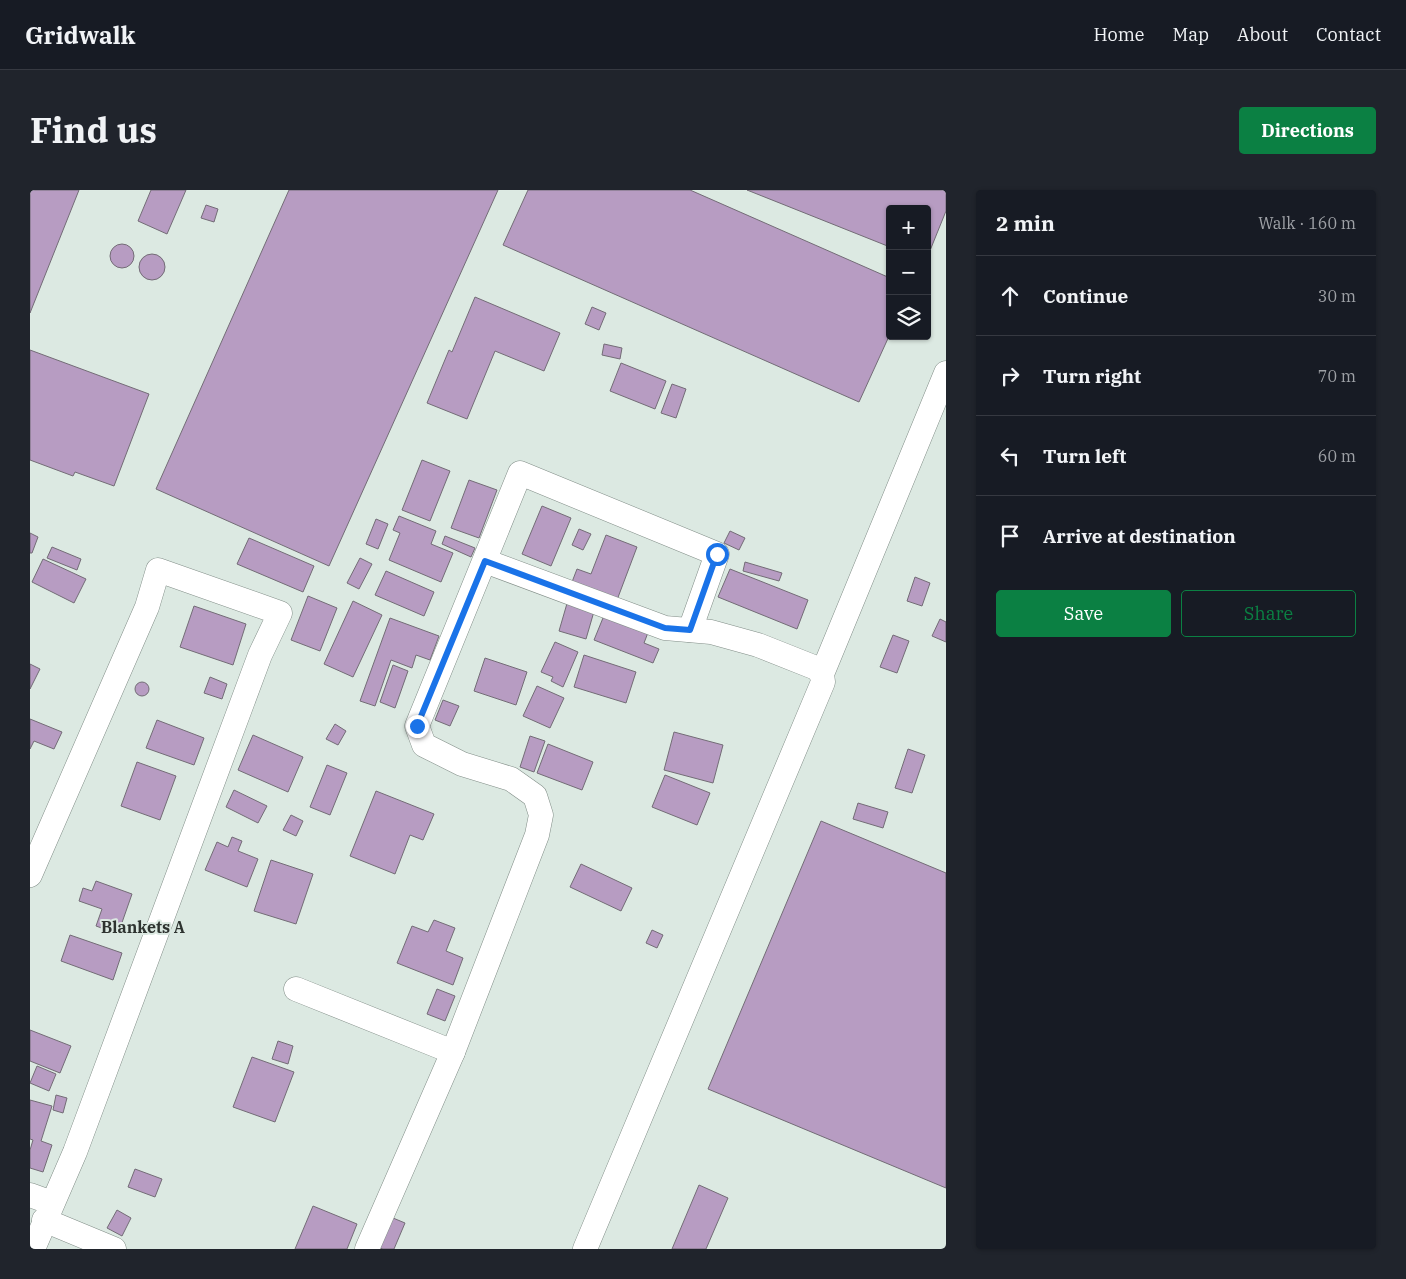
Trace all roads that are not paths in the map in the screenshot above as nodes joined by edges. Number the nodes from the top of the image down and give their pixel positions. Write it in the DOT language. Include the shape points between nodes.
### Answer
graph roads {
  1 [pos="946,373"];
  2 [pos="485,561"];
  3 [pos="690,630"];
  4 [pos="822,674"];
  5 [pos="30,875"];
  6 [pos="296,989"];
  7 [pos="453,1052"];
  8 [pos="30,1195"];
  9 [pos="48,1212"];
  10 [pos="32,1249"];
  11 [pos="114,1249"];
  12 [pos="367,1249"];
  13 [pos="585,1249"];
  1 -- 4 [label="street"];
  2 -- 3 [label="street" via="665,628"];
  2 -- 3 [label="street" via="520,472 717,554"];
  2 -- 7 [label="street" via="417,726 424,745 462,764 511,780 535,796 541,815 537,835"];
  3 -- 4 [label="street" via="711,632 758,645 816,668"];
  4 -- 13 [label="street" via="823,682"];
  5 -- 9 [label="street" via="147,607 158,570 280,613 260,655 75,1152"];
  6 -- 7 [label="street"];
  7 -- 12 [label="street"];
  8 -- 9 [label="street"];
  9 -- 10 [label="street"];
  9 -- 11 [label="street"];
}
